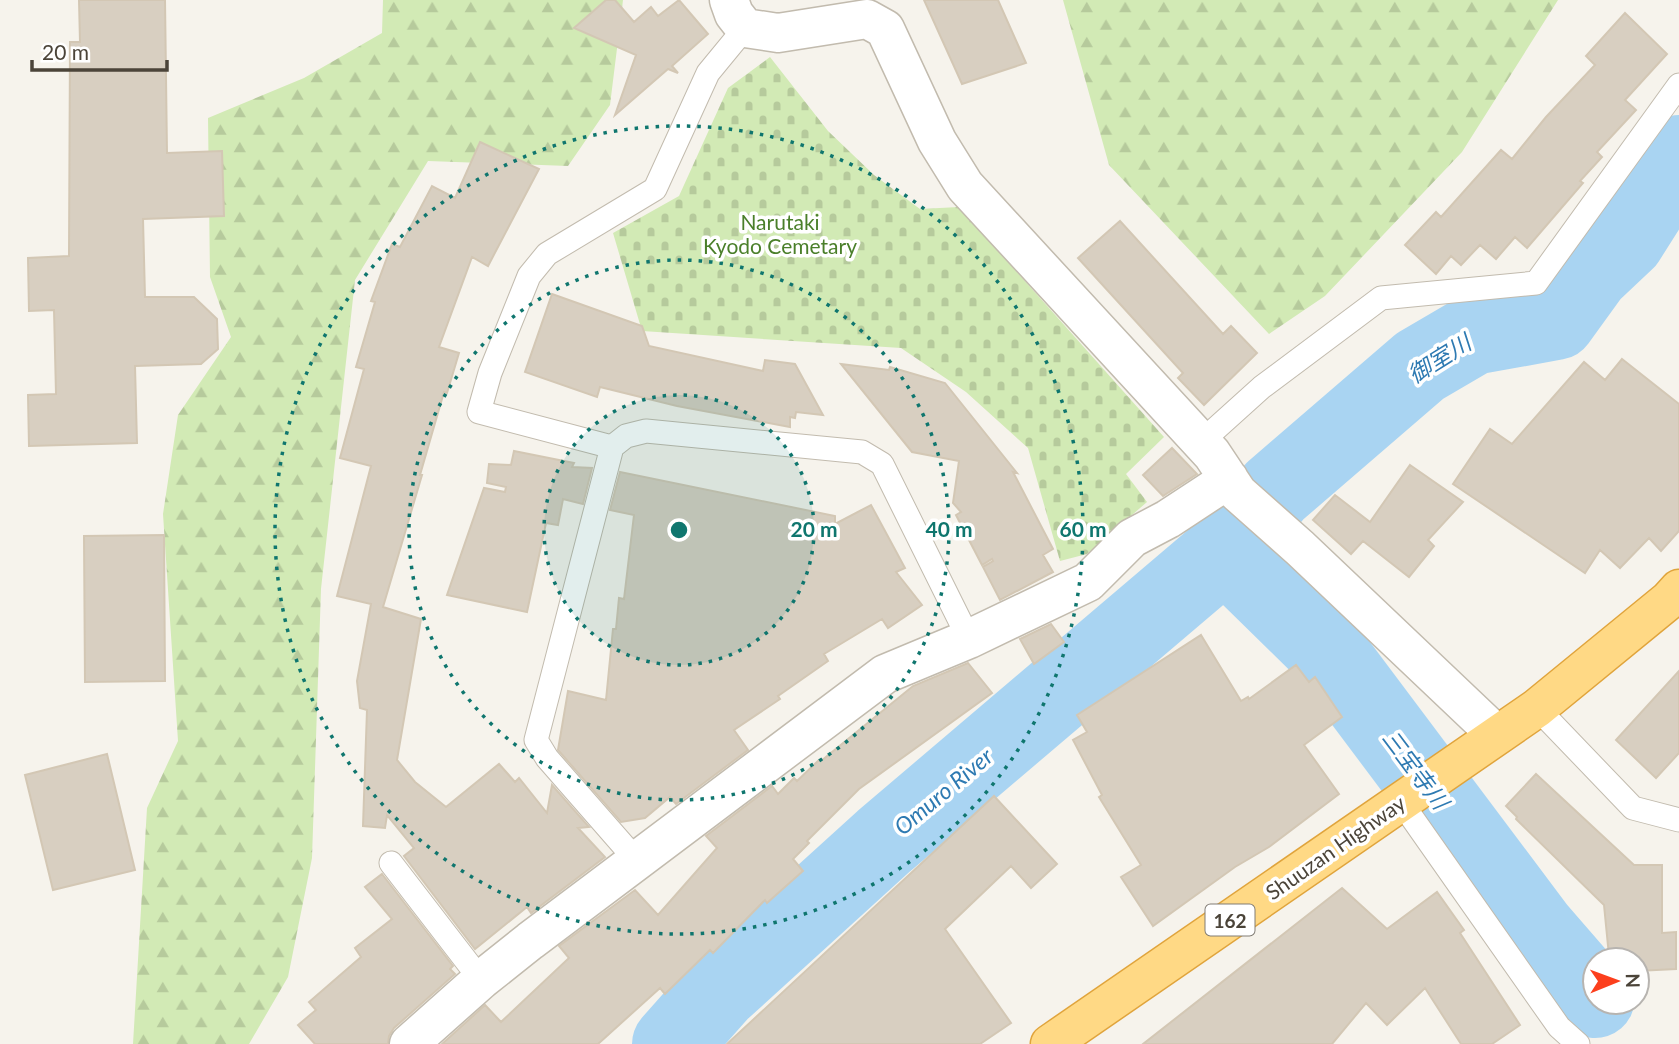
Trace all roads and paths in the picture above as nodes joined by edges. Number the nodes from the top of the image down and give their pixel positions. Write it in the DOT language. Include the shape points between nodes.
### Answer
graph roads {
  1 [pos="737,14"];
  2 [pos="1679,85"];
  3 [pos="1200,442"];
  4 [pos="612,447"];
  5 [pos="1233,486"];
  6 [pos="1679,589"];
  7 [pos="969,639"];
  8 [pos="1536,708"];
  9 [pos="1497,735"];
  10 [pos="1405,798"];
  11 [pos="1679,820"];
  12 [pos="637,861"];
  13 [pos="391,863"];
  14 [pos="481,980"];
  15 [pos="409,1044"];
  16 [pos="1049,1044"];
  17 [pos="1578,1044"];
  1 -- 3 [label="street" via="778,33 867,19 885,29 937,141 965,186"];
  1 -- 4 [label="lane" via="655,188 547,254 529,276 490,373 479,412"];
  2 -- 3 [label="lane" via="1536,283 1381,298 1262,387"];
  3 -- 5 [label="street"];
  4 -- 7 [label="lane" via="626,436 646,431 862,453 882,464"];
  4 -- 12 [label="lane" via="536,740"];
  5 -- 7 [label="street" via="1132,538 1088,582"];
  5 -- 9 [label="street"];
  6 -- 8 [label="highway, Shuuzan Highway / 162"];
  7 -- 12 [label="street" via="885,674"];
  8 -- 9 [label="highway, Shuuzan Highway / 162"];
  8 -- 11 [label="lane" via="1633,808"];
  9 -- 10 [label="highway, Shuuzan Highway / 162"];
  10 -- 16 [label="highway, Shuuzan Highway / 162"];
  10 -- 17 [label="lane" via="1559,1027"];
  12 -- 14 [label="street"];
  13 -- 14 [label="lane"];
  14 -- 15 [label="street"];
}
